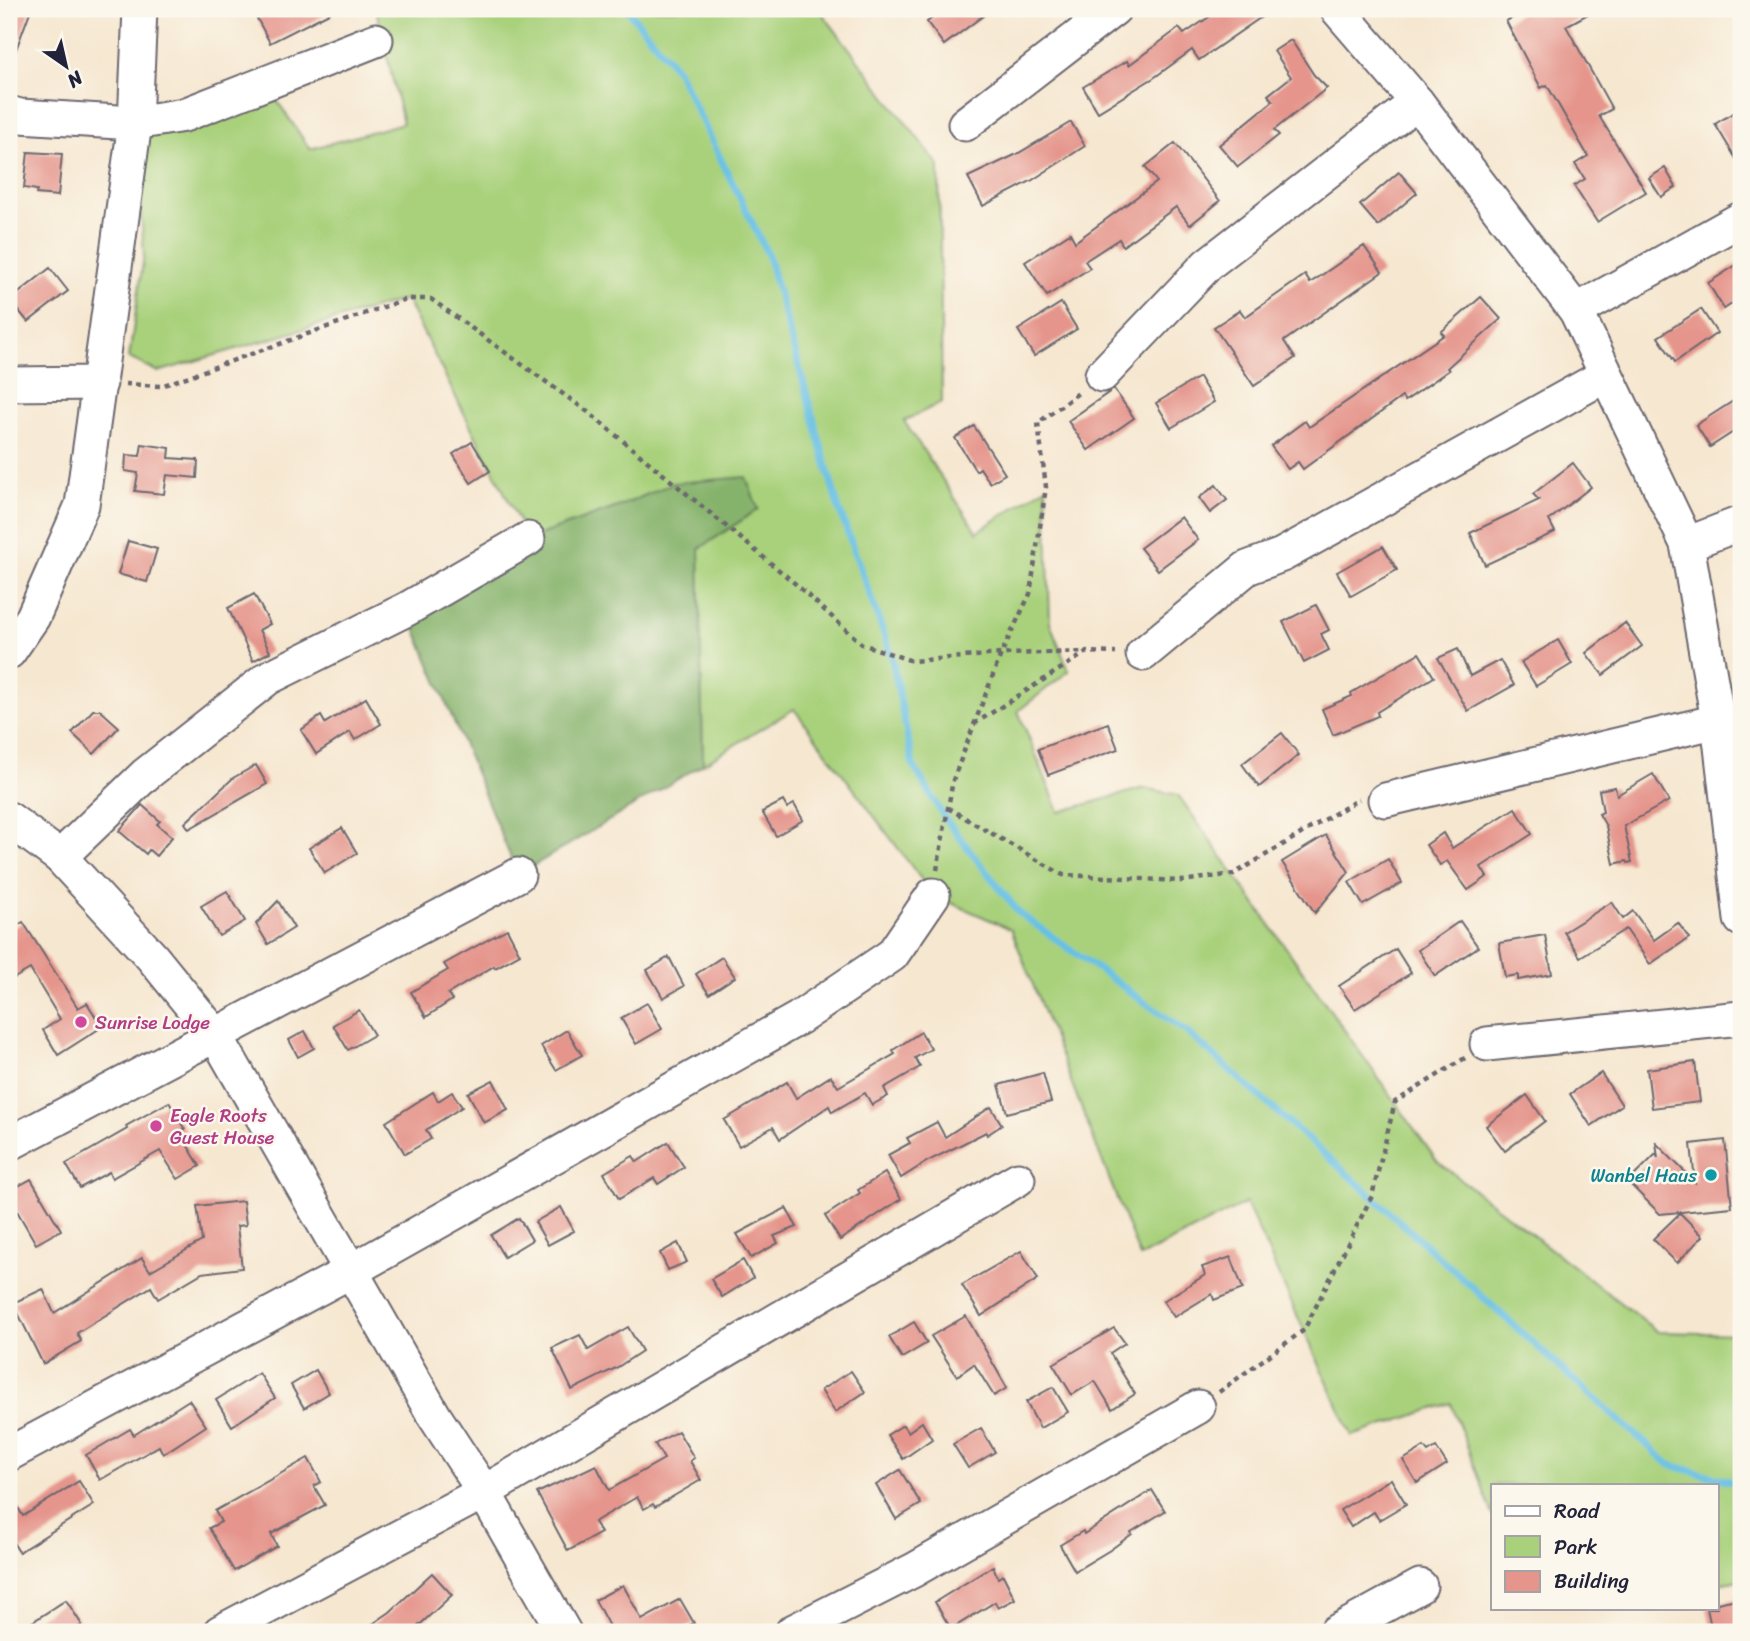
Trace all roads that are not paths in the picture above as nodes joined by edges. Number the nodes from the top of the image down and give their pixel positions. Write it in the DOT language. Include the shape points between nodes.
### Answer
graph roads {
  1 [pos="140,9"];
  2 [pos="1114,9"];
  3 [pos="1337,9"];
  4 [pos="376,40"];
  5 [pos="1418,102"];
  6 [pos="9,113"];
  7 [pos="135,123"];
  8 [pos="965,124"];
  9 [pos="1741,219"];
  10 [pos="1576,311"];
  11 [pos="1101,375"];
  12 [pos="1606,375"];
  13 [pos="100,383"];
  14 [pos="9,384"];
  15 [pos="1741,523"];
  16 [pos="528,539"];
  17 [pos="1688,544"];
  18 [pos="9,652"];
  19 [pos="1143,654"];
  20 [pos="1718,721"];
  21 [pos="1734,793"];
  22 [pos="1385,800"];
  23 [pos="9,819"];
  24 [pos="60,857"];
  25 [pos="518,875"];
  26 [pos="933,895"];
  27 [pos="1741,919"];
  28 [pos="1741,1018"];
  29 [pos="216,1036"];
  30 [pos="1486,1044"];
  31 [pos="9,1144"];
  32 [pos="1018,1179"];
  33 [pos="351,1271"];
  34 [pos="1198,1407"];
  35 [pos="9,1454"];
  36 [pos="484,1492"];
  37 [pos="1420,1586"];
  38 [pos="220,1632"];
  39 [pos="564,1632"];
  40 [pos="792,1632"];
  41 [pos="1336,1632"];
  1 -- 7 [label="street"];
  2 -- 8 [label="street"];
  3 -- 5 [label="street"];
  4 -- 7 [label="street" via="184,115"];
  5 -- 10 [label="street"];
  5 -- 11 [label="street" via="1208,264"];
  6 -- 7 [label="street"];
  7 -- 13 [label="street"];
  9 -- 10 [label="street"];
  10 -- 12 [label="street"];
  12 -- 17 [label="street"];
  12 -- 19 [label="street" via="1282,555 1247,568"];
  13 -- 14 [label="street"];
  13 -- 18 [label="street" via="82,505 33,617"];
  15 -- 17 [label="street"];
  16 -- 24 [label="street" via="407,609 268,678 145,775"];
  17 -- 20 [label="street"];
  20 -- 21 [label="street"];
  20 -- 22 [label="street"];
  21 -- 27 [label="street"];
  23 -- 24 [label="street"];
  24 -- 29 [label="street" via="152,957"];
  25 -- 29 [label="street"];
  26 -- 33 [label="street" via="892,956 799,1018"];
  28 -- 30 [label="street"];
  29 -- 31 [label="street"];
  29 -- 33 [label="street"];
  32 -- 36 [label="street"];
  33 -- 35 [label="street"];
  33 -- 36 [label="street"];
  34 -- 40 [label="street" via="914,1570"];
  36 -- 38 [label="street"];
  36 -- 39 [label="street"];
  37 -- 41 [label="street"];
}
